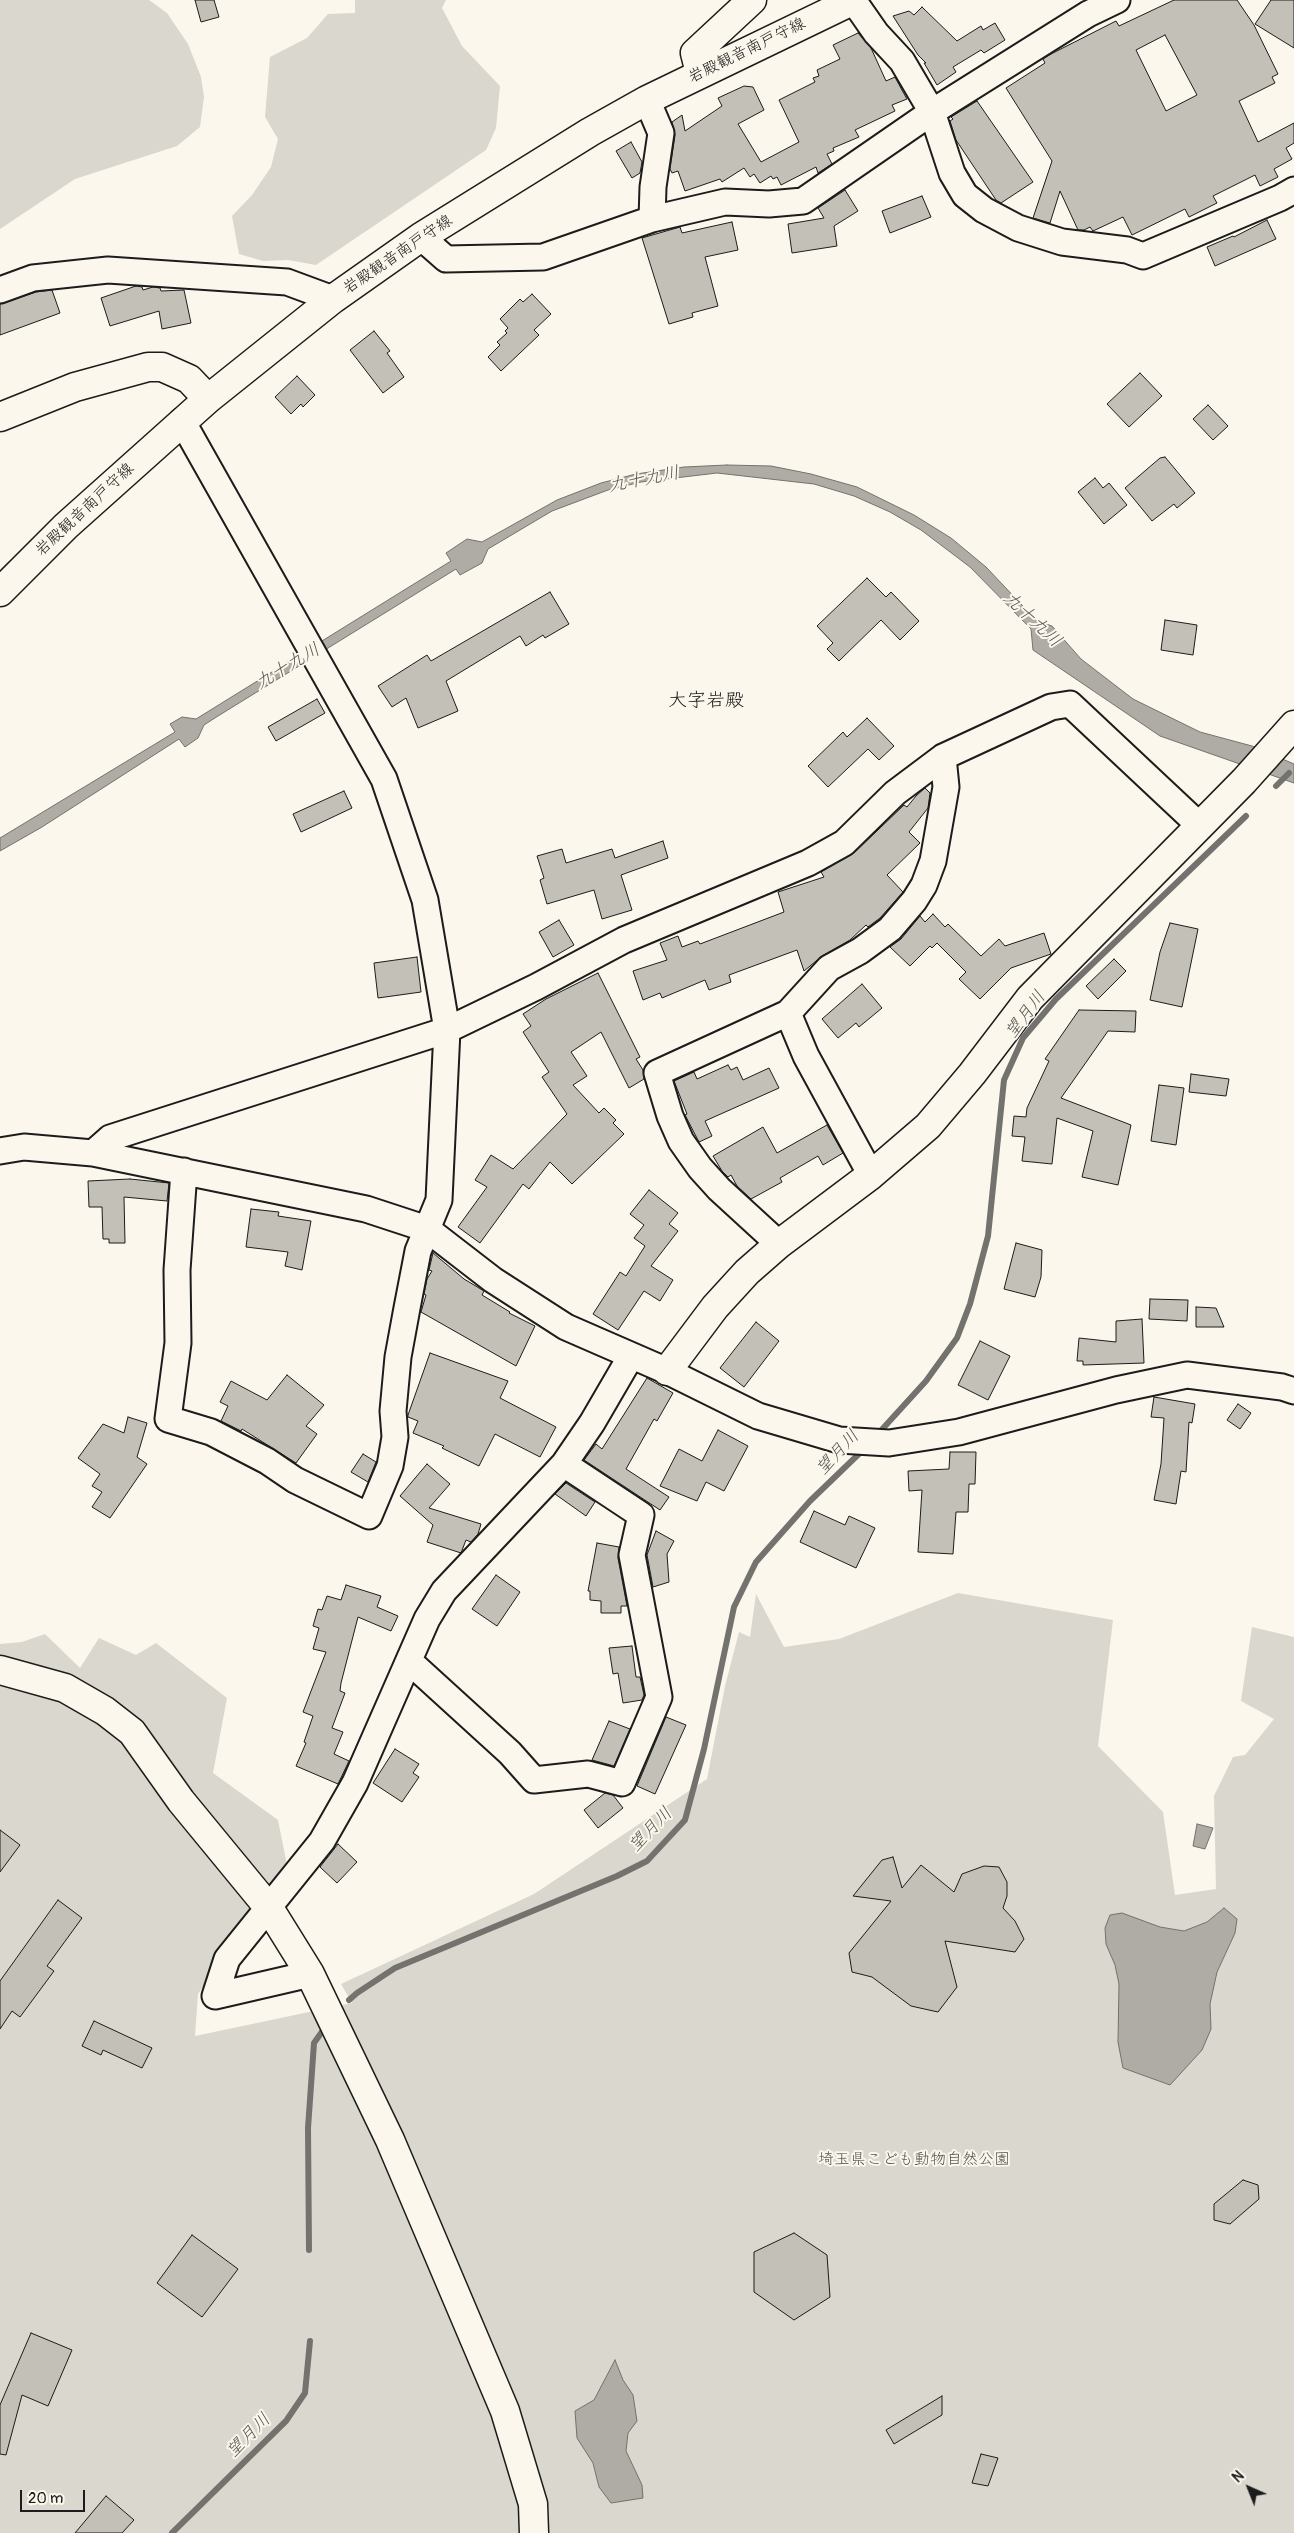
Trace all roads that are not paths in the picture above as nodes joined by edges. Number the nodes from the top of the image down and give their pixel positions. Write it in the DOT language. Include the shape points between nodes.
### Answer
graph roads {
  1 [pos="752,0"];
  2 [pos="854,0"];
  3 [pos="1117,0"];
  4 [pos="700,73"];
  5 [pos="647,100"];
  6 [pos="932,112"];
  7 [pos="1294,190"];
  8 [pos="652,219"];
  9 [pos="421,237"];
  10 [pos="0,290"];
  11 [pos="333,299"];
  12 [pos="208,399"];
  13 [pos="0,417"];
  14 [pos="182,421"];
  15 [pos="0,592"];
  16 [pos="1289,730"];
  17 [pos="943,758"];
  18 [pos="1200,826"];
  19 [pos="788,1013"];
  20 [pos="447,1030"];
  21 [pos="0,1151"];
  22 [pos="93,1152"];
  23 [pos="184,1171"];
  24 [pos="871,1175"];
  25 [pos="428,1230"];
  26 [pos="779,1244"];
  27 [pos="631,1356"];
  28 [pos="666,1371"];
  29 [pos="1294,1391"];
  30 [pos="564,1464"];
  31 [pos="409,1661"];
  32 [pos="0,1670"];
  33 [pos="269,1908"];
  34 [pos="310,1974"];
  35 [pos="534,2533"];
  1 -- 4 [label="street" via="695,53"];
  2 -- 4 [label="street, 岩殿観音南戸守線"];
  2 -- 6 [label="street" via="876,33 902,61"];
  3 -- 6 [label="street" via="1088,14"];
  4 -- 5 [label="street, 岩殿観音南戸守線"];
  5 -- 8 [label="street" via="661,133"];
  5 -- 9 [label="street, 岩殿観音南戸守線"];
  6 -- 7 [label="street" via="952,173 965,195 984,210 1018,228 1062,242 1127,250 1143,256"];
  6 -- 8 [label="street" via="804,201 769,204 725,202"];
  8 -- 9 [label="street" via="543,258 446,259"];
  9 -- 11 [label="street, 岩殿観音南戸守線"];
  10 -- 11 [label="street" via="32,278 108,270 286,282"];
  11 -- 12 [label="street, 岩殿観音南戸守線"];
  12 -- 13 [label="street" via="189,380 162,367 148,367 75,387"];
  12 -- 14 [label="street, 岩殿観音南戸守線"];
  14 -- 15 [label="street, 岩殿観音南戸守線" via="66,526"];
  14 -- 20 [label="street" via="384,779 426,900"];
  16 -- 18 [label="street"];
  17 -- 18 [label="street" via="1052,707 1070,704"];
  17 -- 19 [label="street" via="946,787 941,822 924,885 890,929 829,968"];
  17 -- 20 [label="street" via="895,793 844,843 808,863 624,940"];
  18 -- 24 [label="street" via="1030,998 928,1126"];
  19 -- 24 [label="street" via="806,1056"];
  19 -- 26 [label="street" via="657,1073 681,1141 700,1168"];
  20 -- 22 [label="street" via="110,1138"];
  20 -- 25 [label="street" via="439,1200"];
  21 -- 22 [label="street" via="24,1147"];
  22 -- 23 [label="street"];
  23 -- 25 [label="street" via="366,1209"];
  23 -- 25 [label="street" via="177,1270 178,1343 168,1418 211,1432 295,1480 369,1516 390,1466 395,1437 392,1411 398,1358 418,1251"];
  24 -- 26 [label="street"];
  25 -- 27 [label="street" via="493,1280 566,1327"];
  26 -- 28 [label="street" via="714,1307"];
  27 -- 28 [label="street"];
  27 -- 30 [label="street"];
  28 -- 29 [label="street" via="758,1416 839,1440 889,1443 959,1432 1124,1388 1187,1375"];
  30 -- 31 [label="street" via="444,1591 427,1618"];
  30 -- 31 [label="street" via="642,1515 632,1555 659,1697 622,1783 588,1774 534,1780 510,1753"];
  31 -- 33 [label="street" via="355,1783 322,1841"];
  32 -- 33 [label="street" via="65,1688 105,1711 132,1732 181,1801"];
  33 -- 34 [label="street"];
  33 -- 34 [label="street" via="227,1959 215,1996"];
  34 -- 35 [label="street" via="390,2140 505,2411 533,2504"];
}
